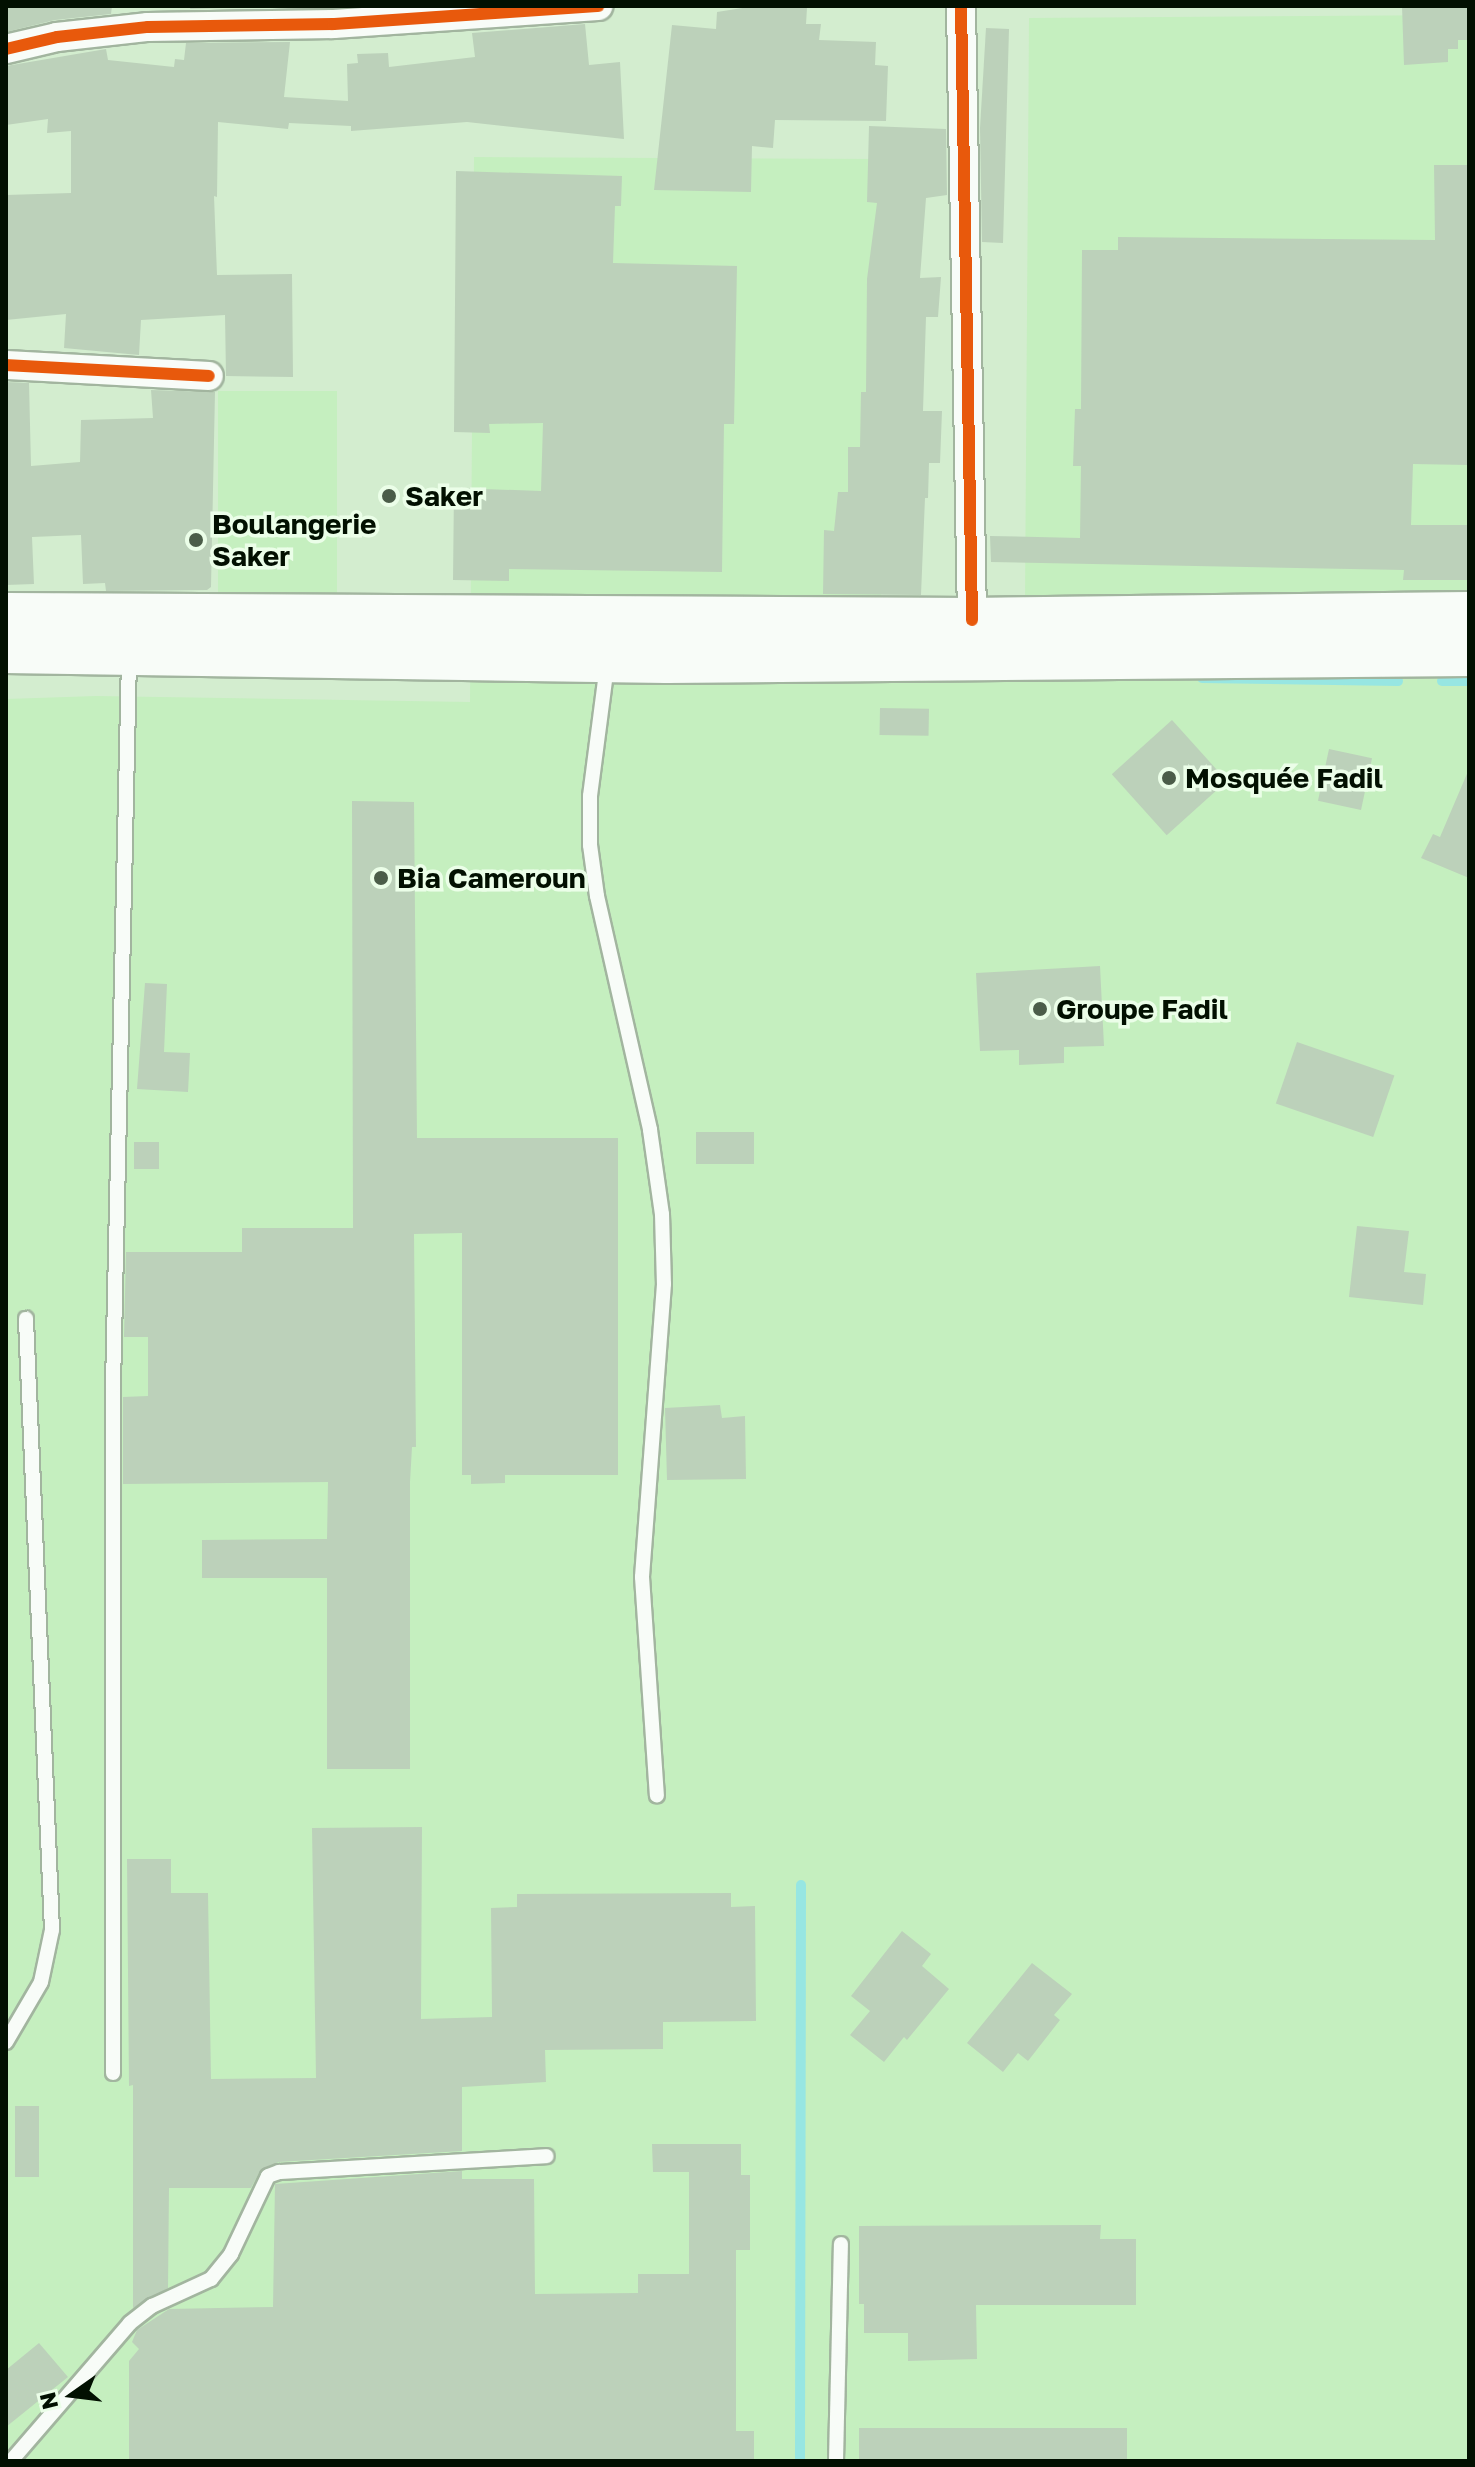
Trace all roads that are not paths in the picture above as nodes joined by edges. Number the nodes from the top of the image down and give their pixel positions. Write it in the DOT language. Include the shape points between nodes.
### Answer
graph roads {
  1 [pos="598,6"];
  2 [pos="961,6"];
  3 [pos="6,49"];
  4 [pos="6,365"];
  5 [pos="209,376"];
  6 [pos="6,615"];
  7 [pos="972,620"];
  8 [pos="130,634"];
  9 [pos="1448,635"];
  10 [pos="611,639"];
  11 [pos="6,651"];
  12 [pos="26,1319"];
  13 [pos="657,1795"];
  14 [pos="6,2042"];
  15 [pos="113,2073"];
  16 [pos="547,2156"];
  17 [pos="841,2244"];
  18 [pos="11,2461"];
  19 [pos="836,2461"];
  1 -- 3 [label="street" via="333,24 148,27 57,37"];
  2 -- 7 [label="street"];
  4 -- 5 [label="street"];
  6 -- 8 [label="main road"];
  7 -- 9 [label="main road"];
  7 -- 10 [label="main road"];
  8 -- 10 [label="main road"];
  8 -- 11 [label="main road"];
  8 -- 15 [label="lane" via="113,1386"];
  9 -- 10 [label="main road"];
  10 -- 13 [label="lane" via="590,796 590,845 650,1130 662,1214 664,1284 642,1577"];
  12 -- 14 [label="lane" via="52,1930 41,1982"];
  16 -- 18 [label="lane" via="268,2176 231,2254 211,2279 152,2306 130,2323"];
  17 -- 19 [label="lane"];
}
